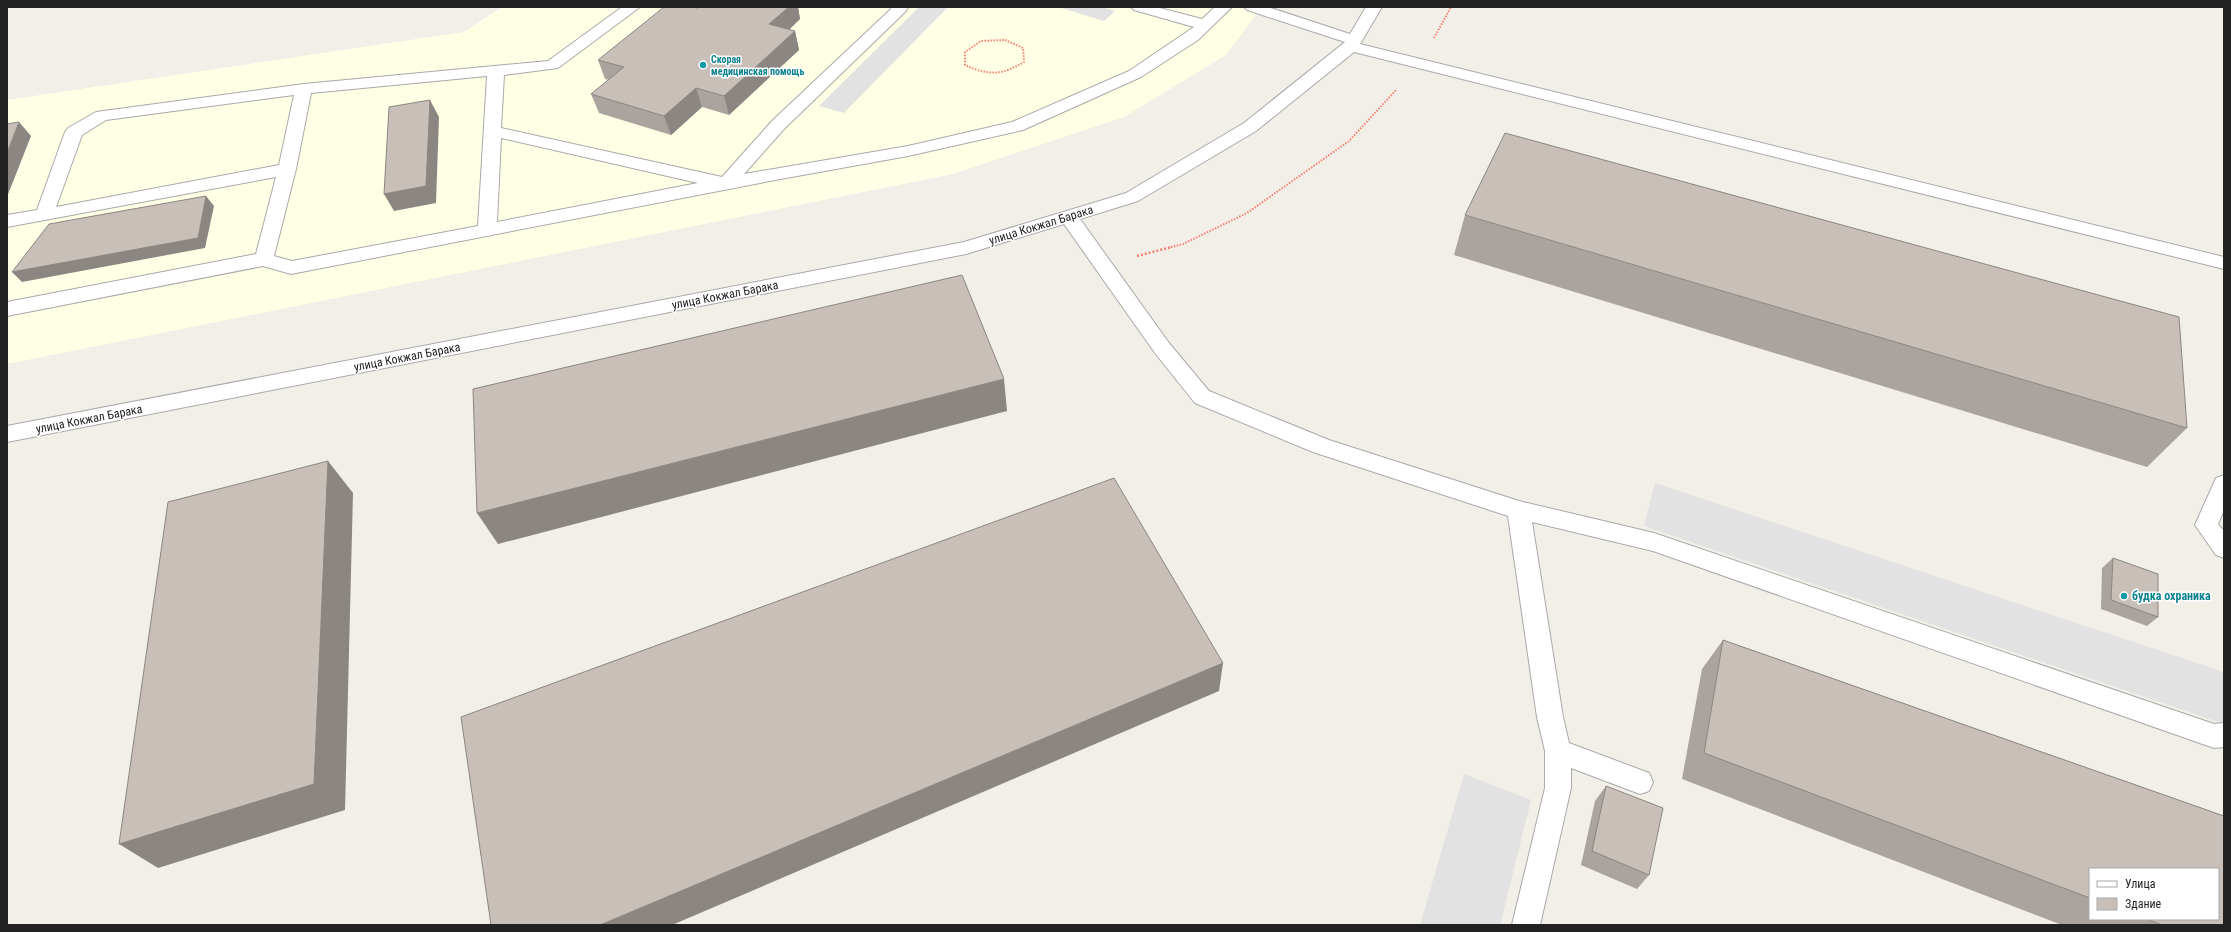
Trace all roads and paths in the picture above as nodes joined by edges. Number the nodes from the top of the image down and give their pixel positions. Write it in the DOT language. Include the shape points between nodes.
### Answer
graph roads {
  1 [pos="632,7"];
  2 [pos="901,7"];
  3 [pos="1139,7"];
  4 [pos="1224,7"];
  5 [pos="1252,7"];
  6 [pos="1374,7"];
  7 [pos="1451,7"];
  8 [pos="1205,25"];
  9 [pos="1353,43"];
  10 [pos="1421,63"];
  11 [pos="496,70"];
  12 [pos="983,74"];
  13 [pos="304,88"];
  14 [pos="493,131"];
  15 [pos="287,169"];
  16 [pos="726,184"];
  17 [pos="44,215"];
  18 [pos="1069,217"];
  19 [pos="7,221"];
  20 [pos="487,230"];
  21 [pos="264,259"];
  22 [pos="2224,263"];
  23 [pos="1103,265"];
  24 [pos="7,309"];
  25 [pos="7,434"];
  26 [pos="2224,484"];
  27 [pos="1519,510"];
  28 [pos="2224,548"];
  29 [pos="2221,738"];
  30 [pos="1558,750"];
  31 [pos="1640,782"];
  32 [pos="1526,925"];
  1 -- 11 [label="street" via="552,66"];
  2 -- 16 [label="street" via="778,125"];
  3 -- 8 [label="street"];
  4 -- 8 [label="street"];
  5 -- 9 [label="street"];
  6 -- 9 [label="street, улица Кокжал Барака"];
  7 -- 10 [label="path"];
  8 -- 16 [label="street" via="1192,37 1135,74 1017,126 908,151"];
  9 -- 10 [label="street"];
  9 -- 18 [label="street, улица Кокжал Барака" via="1250,127 1132,197"];
  10 -- 22 [label="street"];
  10 -- 23 [label="path" via="1349,141 1247,213 1183,244"];
  11 -- 13 [label="street"];
  11 -- 14 [label="street"];
  12 -- 12 [label="path" via="1008,73 1024,62 1023,48 1005,40 981,41 965,52 965,65"];
  13 -- 15 [label="street"];
  13 -- 17 [label="street" via="102,116 74,132"];
  14 -- 16 [label="street"];
  14 -- 20 [label="street"];
  15 -- 17 [label="street"];
  15 -- 21 [label="street"];
  16 -- 20 [label="street"];
  17 -- 19 [label="street"];
  18 -- 23 [label="street"];
  18 -- 25 [label="street, улица Кокжал Барака" via="966,248"];
  20 -- 21 [label="street" via="291,268"];
  21 -- 24 [label="street"];
  23 -- 27 [label="street" via="1162,348 1202,397 1321,446"];
  26 -- 28 [label="street" via="2206,525"];
  27 -- 29 [label="street" via="1654,542"];
  27 -- 30 [label="street" via="1550,717"];
  30 -- 31 [label="street"];
  30 -- 32 [label="street" via="1558,788"];
}
